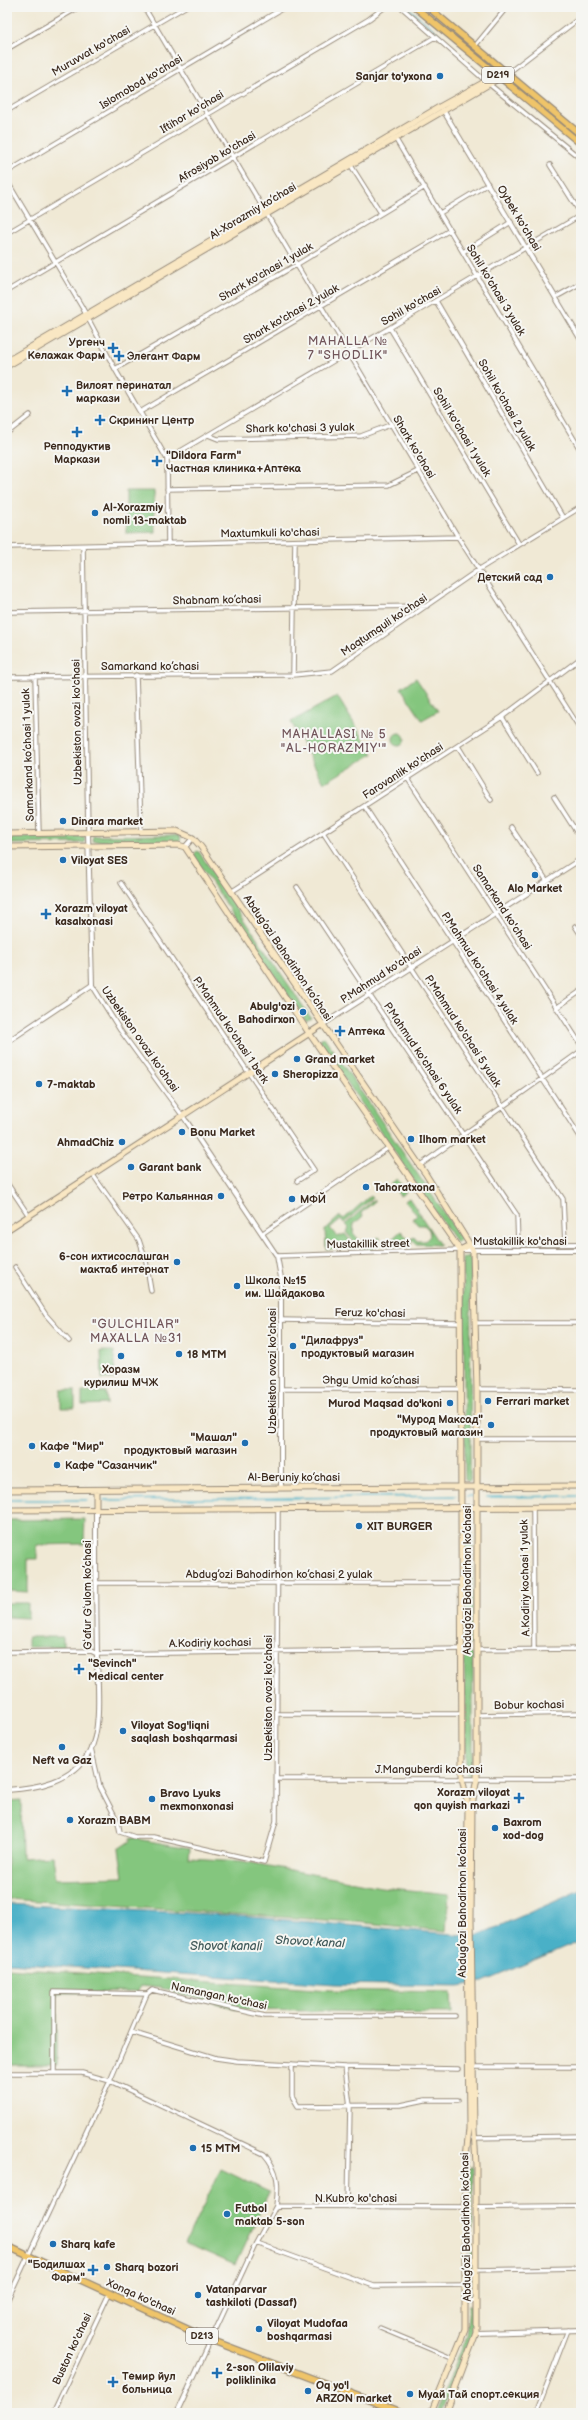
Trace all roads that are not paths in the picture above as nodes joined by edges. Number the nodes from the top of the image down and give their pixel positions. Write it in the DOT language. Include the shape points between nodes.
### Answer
graph roads {
  1 [pos="79,7"];
  2 [pos="144,7"];
  3 [pos="184,7"];
  4 [pos="285,7"];
  5 [pos="385,7"];
  6 [pos="401,7"];
  7 [pos="415,7"];
  8 [pos="428,7"];
  9 [pos="507,7"];
  10 [pos="581,17"];
  11 [pos="154,25"];
  12 [pos="435,37"];
  13 [pos="475,46"];
  14 [pos="7,49"];
  15 [pos="180,69"];
  16 [pos="508,73"];
  17 [pos="499,76"];
  18 [pos="487,82"];
  19 [pos="442,108"];
  20 [pos="7,111"];
  21 [pos="206,114"];
  22 [pos="581,135"];
  23 [pos="395,138"];
  24 [pos="581,144"];
  25 [pos="232,158"];
  26 [pos="581,160"];
  27 [pos="350,164"];
  28 [pos="550,165"];
  29 [pos="7,172"];
  30 [pos="7,181"];
  31 [pos="488,184"];
  32 [pos="425,188"];
  33 [pos="263,212"];
  34 [pos="381,213"];
  35 [pos="440,213"];
  36 [pos="581,214"];
  37 [pos="268,215"];
  38 [pos="30,220"];
  39 [pos="511,222"];
  40 [pos="450,230"];
  41 [pos="7,233"];
  42 [pos="527,248"];
  43 [pos="463,252"];
  44 [pos="55,263"];
  45 [pos="296,265"];
  46 [pos="478,277"];
  47 [pos="581,283"];
  48 [pos="7,291"];
  49 [pos="556,297"];
  50 [pos="436,301"];
  51 [pos="320,308"];
  52 [pos="86,317"];
  53 [pos="390,328"];
  54 [pos="581,340"];
  55 [pos="347,354"];
  56 [pos="7,361"];
  57 [pos="7,366"];
  58 [pos="114,369"];
  59 [pos="140,412"];
  60 [pos="30,415"];
  61 [pos="390,425"];
  62 [pos="7,433"];
  63 [pos="208,435"];
  64 [pos="581,451"];
  65 [pos="167,459"];
  66 [pos="418,472"];
  67 [pos="167,489"];
  68 [pos="581,507"];
  69 [pos="563,518"];
  70 [pos="458,537"];
  71 [pos="295,541"];
  72 [pos="168,544"];
  73 [pos="519,544"];
  74 [pos="83,546"];
  75 [pos="7,547"];
  76 [pos="478,570"];
  77 [pos="427,606"];
  78 [pos="294,608"];
  79 [pos="84,610"];
  80 [pos="7,612"];
  81 [pos="581,658"];
  82 [pos="136,675"];
  83 [pos="293,675"];
  84 [pos="86,676"];
  85 [pos="7,677"];
  86 [pos="35,677"];
  87 [pos="550,683"];
  88 [pos="502,717"];
  89 [pos="581,730"];
  90 [pos="458,746"];
  91 [pos="537,774"];
  92 [pos="408,779"];
  93 [pos="554,797"];
  94 [pos="491,800"];
  95 [pos="365,807"];
  96 [pos="511,827"];
  97 [pos="141,831"];
  98 [pos="88,832"];
  99 [pos="7,834"];
  100 [pos="40,834"];
  101 [pos="324,834"];
  102 [pos="193,838"];
  103 [pos="581,839"];
  104 [pos="88,845"];
  105 [pos="7,847"];
  106 [pos="185,848"];
  107 [pos="581,859"];
  108 [pos="547,881"];
  109 [pos="121,884"];
  110 [pos="297,887"];
  111 [pos="231,892"];
  112 [pos="496,913"];
  113 [pos="575,926"];
  114 [pos="581,935"];
  115 [pos="451,941"];
  116 [pos="411,968"];
  117 [pos="92,985"];
  118 [pos="581,991"];
  119 [pos="369,994"];
  120 [pos="556,1008"];
  121 [pos="322,1025"];
  122 [pos="310,1034"];
  123 [pos="7,1042"];
  124 [pos="581,1045"];
  125 [pos="581,1051"];
  126 [pos="249,1073"];
  127 [pos="542,1079"];
  128 [pos="502,1108"];
  129 [pos="183,1116"];
  130 [pos="187,1122"];
  131 [pos="464,1134"];
  132 [pos="581,1138"];
  133 [pos="388,1148"];
  134 [pos="419,1166"];
  135 [pos="93,1175"];
  136 [pos="297,1181"];
  137 [pos="7,1183"];
  138 [pos="29,1216"];
  139 [pos="7,1230"];
  140 [pos="263,1233"];
  141 [pos="565,1244"];
  142 [pos="581,1244"];
  143 [pos="518,1245"];
  144 [pos="471,1247"];
  145 [pos="460,1250"];
  146 [pos="581,1250"];
  147 [pos="277,1256"];
  148 [pos="15,1267"];
  149 [pos="151,1291"];
  150 [pos="280,1320"];
  151 [pos="460,1323"];
  152 [pos="475,1323"];
  153 [pos="581,1323"];
  154 [pos="69,1341"];
  155 [pos="281,1389"];
  156 [pos="460,1389"];
  157 [pos="477,1389"];
  158 [pos="581,1390"];
  159 [pos="477,1439"];
  160 [pos="581,1439"];
  161 [pos="581,1486"];
  162 [pos="281,1487"];
  163 [pos="461,1487"];
  164 [pos="477,1487"];
  165 [pos="7,1490"];
  166 [pos="96,1490"];
  167 [pos="533,1507"];
  168 [pos="581,1507"];
  169 [pos="278,1508"];
  170 [pos="461,1508"];
  171 [pos="477,1508"];
  172 [pos="96,1509"];
  173 [pos="7,1510"];
  174 [pos="96,1583"];
  175 [pos="278,1583"];
  176 [pos="461,1583"];
  177 [pos="462,1649"];
  178 [pos="534,1649"];
  179 [pos="581,1649"];
  180 [pos="477,1650"];
  181 [pos="7,1652"];
  182 [pos="277,1652"];
  183 [pos="97,1654"];
  184 [pos="581,1713"];
  185 [pos="277,1714"];
  186 [pos="462,1714"];
  187 [pos="477,1715"];
  188 [pos="91,1748"];
  189 [pos="462,1778"];
  190 [pos="477,1778"];
  191 [pos="277,1779"];
  192 [pos="581,1779"];
  193 [pos="7,1790"];
  194 [pos="469,1918"];
  195 [pos="147,1994"];
  196 [pos="455,2016"];
  197 [pos="470,2023"];
  198 [pos="131,2032"];
  199 [pos="292,2064"];
  200 [pos="345,2067"];
  201 [pos="476,2067"];
  202 [pos="581,2067"];
  203 [pos="458,2069"];
  204 [pos="7,2073"];
  205 [pos="54,2073"];
  206 [pos="110,2081"];
  207 [pos="458,2100"];
  208 [pos="350,2106"];
  209 [pos="581,2136"];
  210 [pos="468,2138"];
  211 [pos="474,2138"];
  212 [pos="276,2206"];
  213 [pos="348,2206"];
  214 [pos="581,2206"];
  215 [pos="465,2207"];
  216 [pos="476,2207"];
  217 [pos="256,2243"];
  218 [pos="7,2246"];
  219 [pos="28,2256"];
  220 [pos="581,2268"];
  221 [pos="476,2270"];
  222 [pos="465,2285"];
  223 [pos="109,2294"];
  224 [pos="7,2301"];
  225 [pos="476,2301"];
  226 [pos="465,2302"];
  227 [pos="380,2328"];
  228 [pos="568,2330"];
  229 [pos="581,2330"];
  230 [pos="476,2333"];
  231 [pos="211,2340"];
  232 [pos="454,2359"];
  233 [pos="53,2413"];
  234 [pos="177,2413"];
  235 [pos="403,2413"];
  236 [pos="431,2413"];
  237 [pos="446,2413"];
  238 [pos="536,2413"];
  1 -- 14 [label="street"];
  2 -- 11 [label="street"];
  3 -- 11 [label="street, Muruvvat ko'chasi"];
  4 -- 15 [label="street, Islomobod ko'chasi"];
  5 -- 21 [label="street, Iftihor ko'chasi" via="369,19"];
  6 -- 12 [label="street"];
  7 -- 17 [label="main road, D219"];
  8 -- 13 [label="main road, D219"];
  9 -- 13 [label="street"];
  10 -- 16 [label="street"];
  11 -- 15 [label="street"];
  11 -- 20 [label="street, Muruvvat ko'chasi"];
  12 -- 18 [label="street"];
  12 -- 25 [label="street, Afrosiyob ko'chasi"];
  13 -- 16 [label="main road, D219"];
  15 -- 21 [label="street"];
  15 -- 29 [label="street, Islomobod ko'chasi"];
  16 -- 17 [label="main road"];
  16 -- 22 [label="main road, D219"];
  17 -- 18 [label="main road, Al-Xorazmiy ko’chasi"];
  17 -- 24 [label="main road, D219"];
  18 -- 19 [label="main road, Al-Xorazmiy ko’chasi"];
  18 -- 26 [label="street"];
  19 -- 23 [label="main road, Al-Xorazmiy ko’chasi"];
  19 -- 31 [label="street, Oybek ko'chasi"];
  19 -- 33 [label="main road, Al-Xorazmiy ko’chasi"];
  21 -- 25 [label="street"];
  21 -- 38 [label="street, Iftihor ko'chasi"];
  23 -- 27 [label="main road, Al-Xorazmiy ko’chasi"];
  23 -- 32 [label="street, Sohil ko'chasi 3 yulak"];
  25 -- 33 [label="street"];
  25 -- 44 [label="street, Afrosiyob ko'chasi"];
  27 -- 34 [label="street"];
  27 -- 37 [label="main road, Al-Xorazmiy ko’chasi"];
  28 -- 36 [label="street, Sohil ko'chasi"];
  30 -- 38 [label="street"];
  31 -- 35 [label="street"];
  31 -- 39 [label="street, Oybek ko'chasi"];
  32 -- 34 [label="street, Shark ko'chasi 1 yulak"];
  32 -- 35 [label="street, Sohil ko'chasi 3 yulak"];
  33 -- 37 [label="street"];
  33 -- 52 [label="main road, Al-Xorazmiy ko’chasi"];
  34 -- 45 [label="street, Shark ko'chasi 1 yulak"];
  35 -- 40 [label="street, Sohil ko'chasi 3 yulak"];
  36 -- 42 [label="street, Sohil ko'chasi"];
  37 -- 45 [label="street, Shark ko'chasi"];
  37 -- 52 [label="main road, Al-Xorazmiy ko’chasi"];
  38 -- 41 [label="street, Iftihor ko'chasi"];
  38 -- 44 [label="street"];
  39 -- 42 [label="street, Oybek ko'chasi"];
  39 -- 43 [label="street"];
  40 -- 43 [label="street, Sohil ko'chasi 3 yulak"];
  40 -- 51 [label="street, Shark ko'chasi 2 yulak"];
  42 -- 46 [label="street, Sohil ko'chasi"];
  42 -- 49 [label="street, Oybek ko'chasi"];
  43 -- 46 [label="street, Sohil ko'chasi 3 yulak"];
  44 -- 48 [label="street, Afrosiyob ko'chasi"];
  44 -- 52 [label="street"];
  45 -- 51 [label="street, Shark ko'chasi"];
  45 -- 58 [label="street, Shark ko'chasi 1 yulak"];
  46 -- 50 [label="street, Sohil ko'chasi"];
  46 -- 64 [label="street, Sohil ko'chasi 3 yulak"];
  47 -- 49 [label="street"];
  49 -- 54 [label="street, Oybek ko'chasi"];
  50 -- 53 [label="street, Sohil ko'chasi"];
  50 -- 69 [label="street, Sohil ko'chasi 2 yulak"];
  51 -- 55 [label="street, Shark ko'chasi"];
  51 -- 59 [label="street, Shark ko'chasi 2 yulak"];
  52 -- 56 [label="main road, Al-Xorazmiy ko’chasi"];
  52 -- 57 [label="main road, Al-Xorazmiy ko’chasi"];
  52 -- 58 [label="street"];
  53 -- 55 [label="street, Sohil ko'chasi"];
  53 -- 73 [label="street, Sohil ko'chasi 1 yulak"];
  55 -- 61 [label="street, Shark ko'chasi"];
  55 -- 63 [label="street, Sohil ko'chasi"];
  58 -- 59 [label="street"];
  59 -- 65 [label="street"];
  60 -- 62 [label="street"];
  61 -- 63 [label="street, Shark ko'chasi 3 yulak" via="361,436 218,439"];
  61 -- 66 [label="street, Shark ko'chasi"];
  63 -- 65 [label="street, Sohil ko'chasi"];
  65 -- 67 [label="street"];
  66 -- 67 [label="street" via="389,485"];
  66 -- 70 [label="street, Shark ko'chasi"];
  67 -- 72 [label="street"];
  68 -- 69 [label="street, Maqtumquli ko'chasi"];
  69 -- 73 [label="street, Maqtumquli ko'chasi"];
  70 -- 71 [label="street, Mаxtumkuli ko'chasi"];
  70 -- 76 [label="street, Shark ko'chasi"];
  71 -- 72 [label="street, Mаxtumkuli ko'chasi"];
  71 -- 78 [label="street"];
  72 -- 74 [label="street, Mаxtumkuli ko'chasi"];
  73 -- 76 [label="street, Maqtumquli ko'chasi"];
  74 -- 75 [label="street"];
  74 -- 79 [label="street, Uzbekiston ovozi ko'chasi"];
  76 -- 77 [label="street, Maqtumquli ko'chasi"];
  76 -- 87 [label="street, Shark ko'chasi"];
  77 -- 78 [label="street, Shabnam ko’chasi"];
  77 -- 83 [label="street, Maqtumquli ko'chasi" via="332,671"];
  78 -- 79 [label="street, Shabnam ko’chasi"];
  78 -- 83 [label="street"];
  79 -- 80 [label="street, Shabnam ko’chasi"];
  79 -- 84 [label="street, Uzbekiston ovozi ko'chasi"];
  81 -- 87 [label="street, Farovanlik ko'chasi"];
  82 -- 83 [label="street, Samarkand ko’chasi"];
  82 -- 84 [label="street, Samarkand ko’chasi"];
  82 -- 97 [label="street"];
  84 -- 86 [label="street, Samarkand ko’chasi"];
  84 -- 98 [label="street, Uzbekiston ovozi ko'chasi"];
  85 -- 86 [label="street, Samarkand ko’chasi"];
  86 -- 100 [label="street, Samarkand ko’chasi 1 yulak"];
  87 -- 88 [label="street, Farovanlik ko'chasi"];
  87 -- 89 [label="street, Shark ko'chasi"];
  88 -- 90 [label="street, Farovanlik ko'chasi"];
  88 -- 91 [label="street"];
  90 -- 92 [label="street, Farovanlik ko'chasi"];
  90 -- 94 [label="street"];
  92 -- 95 [label="street, Farovanlik ko'chasi"];
  92 -- 112 [label="street, Samarkand ko'chasi"];
  93 -- 103 [label="street"];
  95 -- 101 [label="street, Farovanlik ko'chasi"];
  95 -- 115 [label="street, P.Mahmud ko'chasi 4 yulak"];
  96 -- 108 [label="street"];
  97 -- 98 [label="main road"];
  97 -- 102 [label="main road" via="177,831"];
  98 -- 100 [label="main road"];
  98 -- 104 [label="street, Uzbekiston ovozi ko'chasi"];
  99 -- 100 [label="main road"];
  101 -- 111 [label="street, Farovanlik ko'chasi"];
  101 -- 116 [label="street, P.Mahmud ko'chasi 5 yulak"];
  102 -- 106 [label="street"];
  102 -- 111 [label="main road, Abdug’ozi Bahodirhon ko’chasi"];
  104 -- 105 [label="main road"];
  104 -- 106 [label="main road" via="178,845"];
  104 -- 117 [label="street, Uzbekiston ovozi ko'chasi"];
  106 -- 122 [label="main road, Abdug’ozi Bahodirhon ko’chasi"];
  107 -- 108 [label="street, P.Mahmud ko'chasi"];
  108 -- 112 [label="street, P.Mahmud ko'chasi"];
  109 -- 126 [label="street, P.Mahmud ko'chasi 1 berk"];
  110 -- 119 [label="street, P.Mahmud ko'chasi 6 yulak"];
  111 -- 121 [label="main road, Abdug’ozi Bahodirhon ko’chasi"];
  112 -- 115 [label="street, P.Mahmud ko'chasi"];
  112 -- 120 [label="street, Samarkand ko'chasi"];
  113 -- 114 [label="street"];
  115 -- 116 [label="street, P.Mahmud ko'chasi"];
  115 -- 127 [label="street, P.Mahmud ko'chasi 4 yulak"];
  116 -- 119 [label="street, P.Mahmud ko'chasi"];
  116 -- 128 [label="street, P.Mahmud ko'chasi 5 yulak"];
  117 -- 123 [label="street"];
  117 -- 129 [label="street, Uzbekiston ovozi ko'chasi" via="120,1030"];
  118 -- 120 [label="street"];
  119 -- 121 [label="street, P.Mahmud ko'chasi"];
  119 -- 131 [label="street, P.Mahmud ko'chasi 6 yulak"];
  120 -- 124 [label="street, Samarkand ko'chasi"];
  121 -- 122 [label="main road, P.Mahmud ko'chasi"];
  121 -- 134 [label="main road, Abdug’ozi Bahodirhon ko’chasi"];
  122 -- 126 [label="main road, P.Mahmud ko'chasi"];
  122 -- 133 [label="main road, Abdug’ozi Bahodirhon ko’chasi"];
  125 -- 127 [label="street"];
  126 -- 129 [label="main road, P.Mahmud ko'chasi"];
  126 -- 136 [label="street, P.Mahmud ko'chasi 1 berk" via="314,1170"];
  127 -- 128 [label="street"];
  127 -- 132 [label="street, P.Mahmud ko'chasi 4 yulak"];
  128 -- 131 [label="street"];
  128 -- 141 [label="street, P.Mahmud ko'chasi 5 yulak" via="563,1199"];
  129 -- 130 [label="street, Uzbekiston ovozi ko'chasi"];
  129 -- 135 [label="main road, P.Mahmud ko'chasi"];
  130 -- 140 [label="street, Uzbekiston ovozi ko'chasi"];
  131 -- 134 [label="street"];
  131 -- 143 [label="street, P.Mahmud ko'chasi 6 yulak" via="517,1215"];
  133 -- 140 [label="street"];
  133 -- 145 [label="main road, Abdug’ozi Bahodirhon ko’chasi"];
  134 -- 144 [label="main road, Abdug’ozi Bahodirhon ko’chasi"];
  135 -- 138 [label="main road, P.Mahmud ko'chasi"];
  135 -- 149 [label="street" via="139,1240 146,1261"];
  137 -- 138 [label="street"];
  138 -- 139 [label="main road, P.Mahmud ko'chasi"];
  140 -- 147 [label="street, Uzbekiston ovozi ko'chasi"];
  141 -- 142 [label="street, Mustakillik ko'chasi"];
  141 -- 143 [label="street, Mustakillik ko'chasi"];
  143 -- 144 [label="street, Mustakillik ko'chasi"];
  144 -- 145 [label="main road"];
  144 -- 146 [label="street, Mustakillik ko'chasi"];
  144 -- 152 [label="main road, Abdug’ozi Bahodirhon ko’chasi"];
  145 -- 147 [label="street, Mustakillik street"];
  145 -- 151 [label="main road, Abdug’ozi Bahodirhon ko’chasi"];
  147 -- 150 [label="street, Uzbekiston ovozi ko'chasi" via="281,1278"];
  148 -- 154 [label="street" via="46,1315"];
  150 -- 151 [label="street, Feruz ko'chasi"];
  150 -- 155 [label="street, Uzbekiston ovozi ko'chasi"];
  151 -- 156 [label="main road, Abdug’ozi Bahodirhon ko’chasi"];
  152 -- 153 [label="street"];
  152 -- 157 [label="main road, Abdug’ozi Bahodirhon ko’chasi"];
  155 -- 156 [label="street, Эhgu Umid ko’chasi"];
  155 -- 162 [label="street, Uzbekiston ovozi ko'chasi"];
  156 -- 163 [label="main road, Abdug’ozi Bahodirhon ko’chasi"];
  157 -- 158 [label="street"];
  157 -- 159 [label="main road, Abdug’ozi Bahodirhon ko’chasi"];
  159 -- 160 [label="street"];
  159 -- 164 [label="main road, Abdug’ozi Bahodirhon ko’chasi"];
  161 -- 164 [label="main road, Al-Beruniy ko’chasi"];
  162 -- 163 [label="main road, Al-Beruniy ko’chasi"];
  162 -- 166 [label="main road, Al-Beruniy ko’chasi"];
  163 -- 164 [label="main road, Al-Beruniy ko’chasi"];
  163 -- 170 [label="main road, Abdug’ozi Bahodirhon ko’chasi"];
  164 -- 171 [label="main road, Abdug’ozi Bahodirhon ko’chasi"];
  165 -- 166 [label="main road, Al-Beruniy ko’chasi"];
  166 -- 172 [label="main road"];
  167 -- 168 [label="main road"];
  167 -- 171 [label="main road"];
  167 -- 178 [label="street, A.Kodiriy kochasi 1 yulak"];
  169 -- 170 [label="main road"];
  169 -- 172 [label="main road"];
  169 -- 175 [label="street, Uzbekiston ovozi ko'chasi"];
  170 -- 171 [label="main road"];
  170 -- 176 [label="main road, Abdug’ozi Bahodirhon ko’chasi"];
  171 -- 180 [label="main road, Abdug’ozi Bahodirhon ko’chasi"];
  172 -- 173 [label="main road"];
  172 -- 174 [label="street, Gʻafur Gʻulom ko’chasi"];
  174 -- 175 [label="street, Abdug’ozi Bahodirhon ko’chasi 2 yulak"];
  174 -- 183 [label="street, Gʻafur Gʻulom ko’chasi"];
  175 -- 176 [label="street, Abdug’ozi Bahodirhon ko’chasi 2 yulak"];
  175 -- 182 [label="street, Uzbekiston ovozi ko'chasi"];
  176 -- 177 [label="main road, Abdug’ozi Bahodirhon ko’chasi"];
  177 -- 182 [label="street, A.Kodiriy kochasi"];
  177 -- 186 [label="main road, Abdug’ozi Bahodirhon ko’chasi"];
  178 -- 179 [label="street"];
  178 -- 180 [label="street"];
  180 -- 187 [label="main road, Abdug’ozi Bahodirhon ko’chasi"];
  181 -- 183 [label="street, A.Kodiriy kochasi"];
  182 -- 183 [label="street, A.Kodiriy kochasi"];
  182 -- 185 [label="street, Uzbekiston ovozi ko'chasi"];
  183 -- 188 [label="street, Gʻafur Gʻulom ko’chasi" via="97,1722"];
  184 -- 187 [label="street, Bobur kochasi"];
  185 -- 186 [label="street"];
  185 -- 191 [label="street, Uzbekiston ovozi ko'chasi"];
  186 -- 189 [label="main road, Abdug’ozi Bahodirhon ko’chasi"];
  187 -- 190 [label="main road, Abdug’ozi Bahodirhon ko’chasi"];
  188 -- 191 [label="street, Uzbekiston ovozi ko'chasi" via="100,1786 118,1822 120,1832 264,1862 276,1821"];
  188 -- 193 [label="street, Gʻafur Gʻulom ko’chasi" via="80,1764 59,1779 34,1788"];
  189 -- 190 [label="street, J.Manguberdi kochasi"];
  189 -- 191 [label="street, J.Manguberdi kochasi"];
  189 -- 194 [label="main road, Abdug’ozi Bahodirhon ko’chasi" via="468,1805"];
  190 -- 192 [label="street, J.Manguberdi kochasi"];
  190 -- 194 [label="main road, Abdug’ozi Bahodirhon ko’chasi" via="472,1805"];
  194 -- 197 [label="main road, Abdug’ozi Bahodirhon ko’chasi"];
  195 -- 196 [label="street, Namangan ko'chasi" via="152,1990 265,2016"];
  195 -- 198 [label="street"];
  195 -- 205 [label="street" via="54,1992"];
  197 -- 210 [label="main road, Abdug’ozi Bahodirhon ko’chasi"];
  197 -- 211 [label="main road, Abdug’ozi Bahodirhon ko’chasi"];
  198 -- 199 [label="street" via="216,2058"];
  198 -- 206 [label="street"];
  199 -- 200 [label="street"];
  199 -- 208 [label="street" via="292,2096 298,2106"];
  200 -- 203 [label="street"];
  200 -- 208 [label="street"];
  201 -- 202 [label="street"];
  204 -- 205 [label="street"];
  205 -- 206 [label="street" via="82,2073"];
  206 -- 212 [label="street" via="264,2154 270,2161 279,2184"];
  206 -- 219 [label="street"];
  207 -- 208 [label="street"];
  208 -- 213 [label="street"];
  209 -- 211 [label="street"];
  210 -- 211 [label="street"];
  210 -- 215 [label="main road, Abdug’ozi Bahodirhon ko’chasi"];
  211 -- 216 [label="main road, Abdug’ozi Bahodirhon ko’chasi"];
  212 -- 213 [label="street, N.Kubro ko'chasi"];
  212 -- 217 [label="street"];
  213 -- 215 [label="street, N.Kubro ko'chasi"];
  214 -- 216 [label="street"];
  215 -- 222 [label="main road, Abdug’ozi Bahodirhon ko’chasi"];
  216 -- 221 [label="main road, Abdug’ozi Bahodirhon ko’chasi"];
  217 -- 222 [label="street" via="374,2286"];
  217 -- 231 [label="street"];
  218 -- 219 [label="main road, Xonqa ko'chasi / D213"];
  219 -- 223 [label="main road, Xonqa ko'chasi / D213"];
  219 -- 224 [label="street"];
  220 -- 221 [label="street"];
  221 -- 225 [label="main road, Abdug’ozi Bahodirhon ko’chasi"];
  222 -- 226 [label="main road, Abdug’ozi Bahodirhon ko’chasi"];
  223 -- 231 [label="main road, Xonqa ko'chasi / D213"];
  223 -- 233 [label="street, Buston ko'chasi"];
  225 -- 226 [label="street"];
  225 -- 230 [label="main road, Abdug’ozi Bahodirhon ko’chasi"];
  226 -- 232 [label="main road, Abdug’ozi Bahodirhon ko’chasi" via="465,2330"];
  227 -- 232 [label="street"];
  228 -- 229 [label="street"];
  228 -- 230 [label="street"];
  228 -- 238 [label="street"];
  230 -- 237 [label="main road, Abdug’ozi Bahodirhon ko’chasi"];
  231 -- 234 [label="street"];
  231 -- 235 [label="main road, Xonqa ko'chasi / D213"];
  232 -- 236 [label="main road, Abdug’ozi Bahodirhon ko’chasi"];
}
